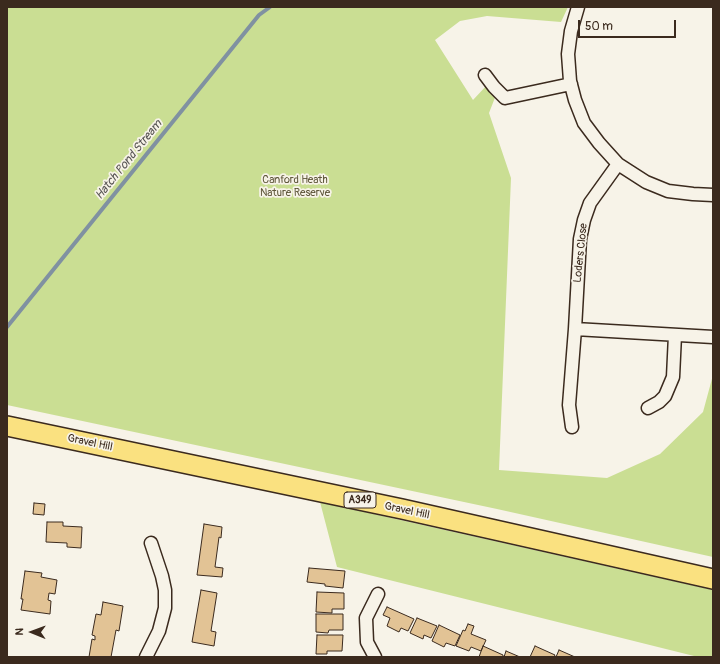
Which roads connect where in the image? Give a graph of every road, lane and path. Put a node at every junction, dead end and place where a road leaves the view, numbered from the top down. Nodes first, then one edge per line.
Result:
1 (578, 7) edge
2 (485, 75) dead end
3 (570, 84) junction
4 (618, 164) junction
5 (713, 195) edge
6 (575, 329) junction
7 (675, 335) junction
8 (713, 337) edge
9 (648, 408) dead end
10 (7, 426) edge
11 (572, 427) dead end
12 (151, 543) dead end
13 (713, 579) edge
14 (378, 594) dead end
15 (146, 657) edge
16 (375, 657) edge

1 - 3 street
2 - 3 street
3 - 4 street
4 - 5 street
4 - 6 street, Loders Close
6 - 7 street
6 - 11 street, Loders Close
7 - 8 street
7 - 9 street
10 - 13 main road, Gravel Hill / A349
12 - 15 street
14 - 16 street

